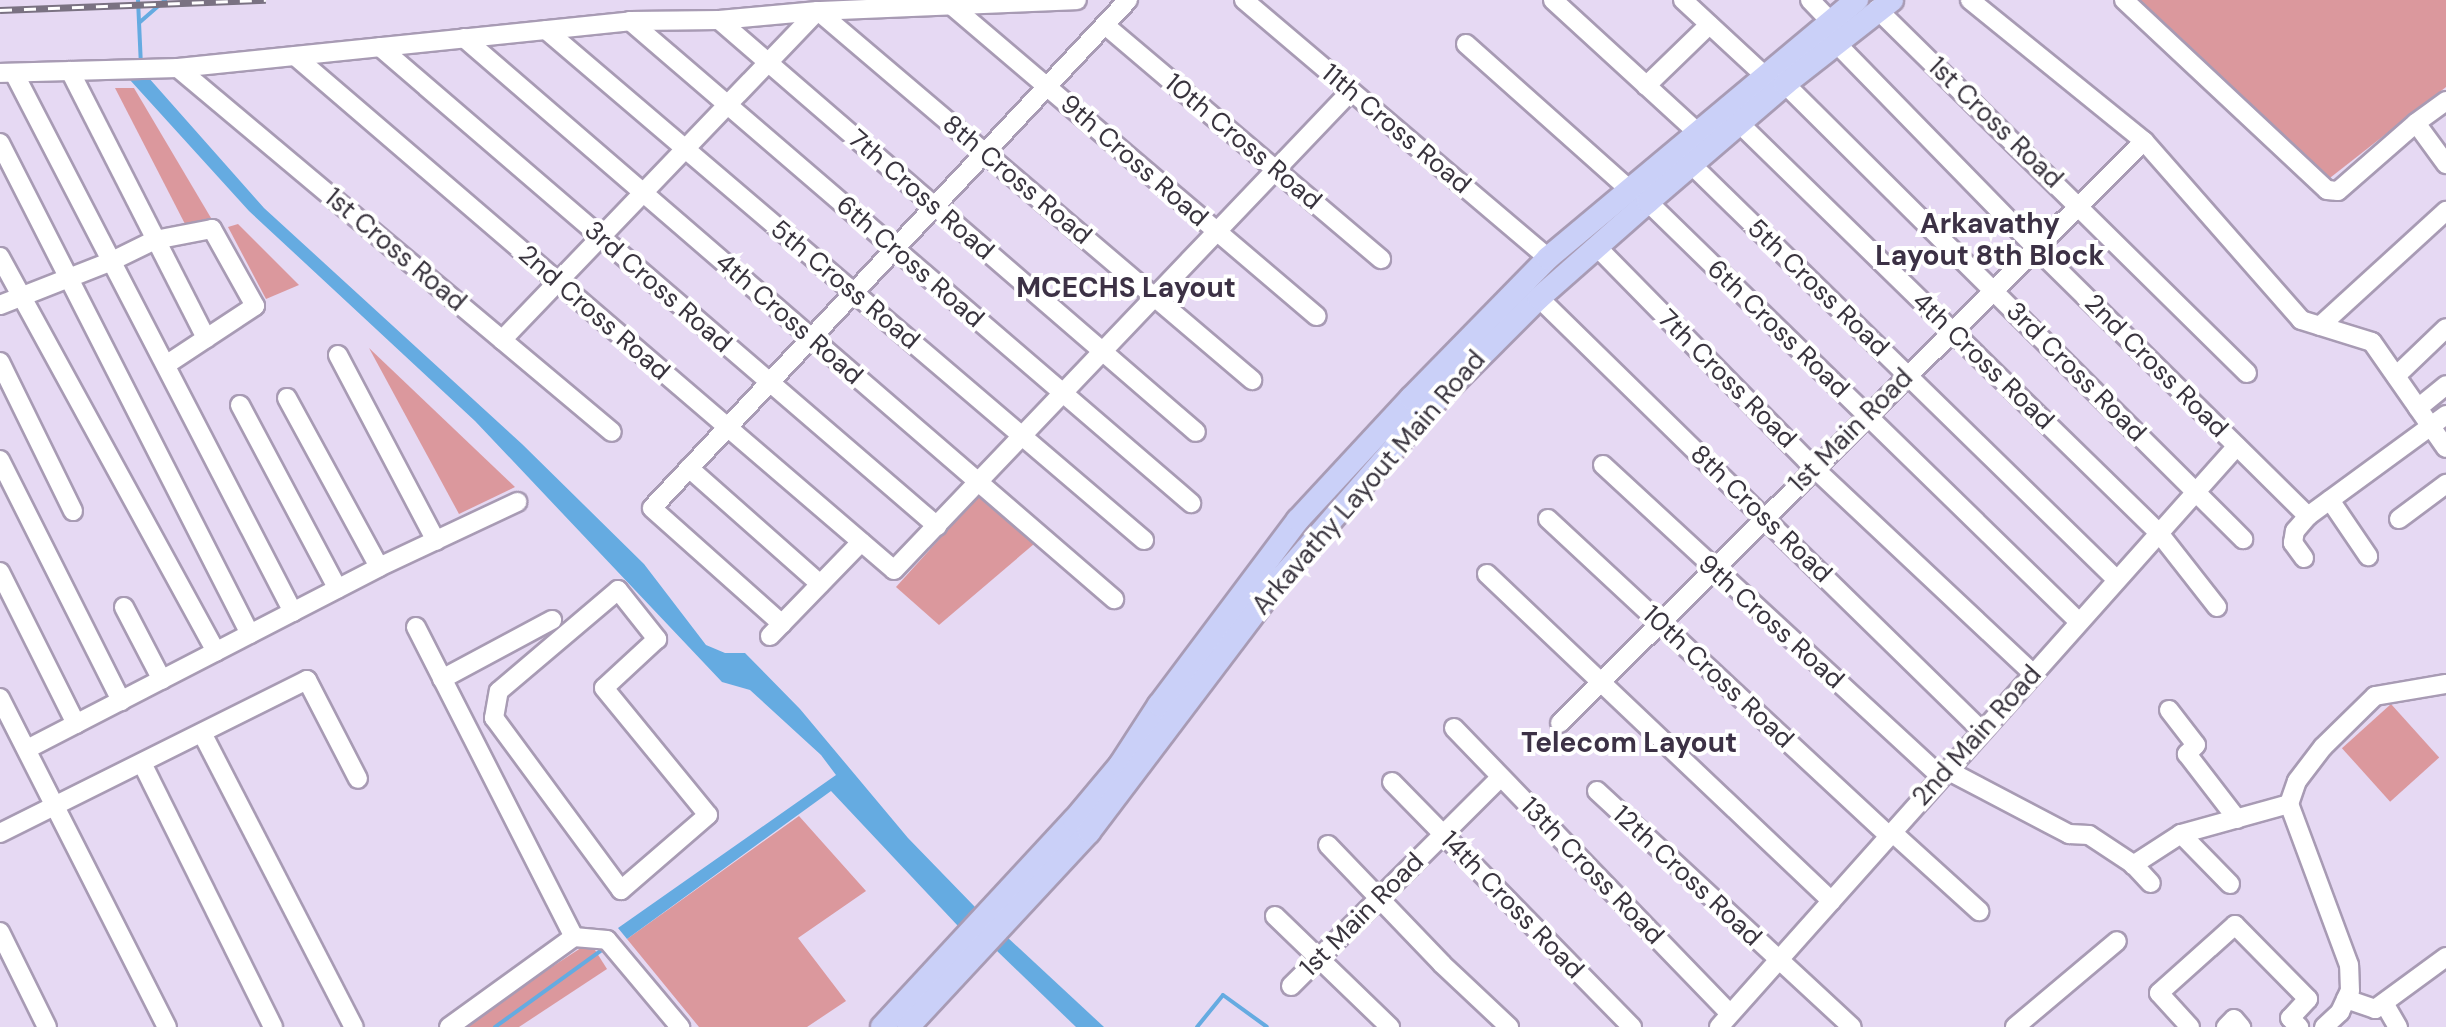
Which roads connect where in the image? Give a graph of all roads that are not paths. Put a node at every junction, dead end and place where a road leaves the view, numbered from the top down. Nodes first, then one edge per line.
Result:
1 (1077, 0) edge
2 (1128, 0) edge
3 (1244, 0) edge
4 (1553, 0) edge
5 (1683, 0) edge
6 (1810, 0) edge
7 (1970, 0) edge
8 (2124, 0) edge
9 (1875, 3) edge
10 (951, 5) junction
11 (818, 11) junction
12 (719, 20) junction
13 (1829, 20) junction
14 (630, 21) junction
15 (1105, 25) junction
16 (1709, 25) junction
17 (546, 30) junction
18 (464, 38) junction
19 (1466, 44) dead end
20 (1837, 44) junction
21 (380, 47) junction
22 (295, 56) junction
23 (768, 63) junction
24 (178, 68) junction
25 (70, 71) junction
26 (7, 73) edge
27 (1764, 75) junction
28 (1785, 84) junction
29 (1047, 86) junction
30 (1646, 86) junction
31 (1351, 91) junction
32 (2446, 101) edge
33 (728, 105) junction
34 (1739, 123) junction
35 (2416, 123) junction
36 (1697, 132) junction
37 (2144, 141) junction
38 (0, 143) edge
39 (686, 149) junction
40 (985, 153) junction
41 (1691, 164) junction
42 (2446, 164) edge
43 (1276, 170) junction
44 (1629, 189) junction
45 (643, 193) junction
46 (1648, 202) junction
47 (2079, 205) junction
48 (935, 206) junction
49 (2446, 211) edge
50 (1217, 232) junction
51 (600, 237) junction
52 (155, 240) junction
53 (1597, 247) junction
54 (2036, 248) junction
55 (895, 249) junction
56 (0, 257) edge
57 (1548, 258) junction
58 (1381, 259) dead end
59 (112, 261) junction
60 (69, 278) junction
61 (557, 282) junction
62 (1994, 291) junction
63 (854, 292) junction
64 (21, 297) junction
65 (1155, 298) junction
66 (1539, 298) junction
67 (0, 305) edge
68 (1316, 316) dead end
69 (2320, 326) junction
70 (2446, 328) edge
71 (1952, 330) junction
72 (206, 338) junction
73 (811, 338) junction
74 (502, 340) junction
75 (1103, 352) junction
76 (338, 355) dead end
77 (0, 362) edge
78 (166, 365) junction
79 (2247, 373) dead end
80 (1907, 375) junction
81 (2396, 376) junction
82 (1252, 380) dead end
83 (769, 382) junction
84 (2446, 385) edge
85 (1063, 393) junction
86 (287, 398) dead end
87 (240, 405) dead end
88 (2418, 408) junction
89 (1867, 415) junction
90 (2438, 420) edge
91 (727, 427) junction
92 (612, 432) dead end
93 (1196, 432) dead end
94 (1022, 436) junction
95 (2237, 446) junction
96 (2446, 448) edge
97 (0, 460) edge
98 (1603, 465) dead end
99 (689, 468) junction
100 (1814, 468) junction
101 (979, 482) junction
102 (2446, 484) edge
103 (2196, 492) junction
104 (2330, 500) junction
105 (517, 502) dead end
106 (1191, 503) dead end
107 (73, 511) dead end
108 (2308, 516) junction
109 (1764, 517) junction
110 (1548, 519) dead end
111 (2399, 519) dead end
112 (937, 526) junction
113 (2159, 533) junction
114 (2243, 539) dead end
115 (1144, 540) dead end
116 (436, 541) junction
117 (861, 542) junction
118 (2368, 556) dead end
119 (2304, 558) dead end
120 (379, 567) junction
121 (1712, 568) junction
122 (1272, 571) junction
123 (0, 572) edge
124 (1487, 574) dead end
125 (2117, 580) junction
126 (820, 584) junction
127 (338, 589) junction
128 (1114, 599) dead end
129 (124, 607) dead end
130 (2217, 607) dead end
131 (293, 612) junction
132 (552, 620) dead end
133 (1659, 622) junction
134 (2079, 622) junction
135 (416, 627) dead end
136 (250, 634) junction
137 (216, 652) junction
138 (2033, 674) junction
139 (442, 679) junction
140 (162, 680) junction
141 (1599, 681) junction
142 (2446, 684) edge
143 (0, 698) edge
144 (121, 701) junction
145 (2169, 710) dead end
146 (494, 718) junction
147 (1560, 723) dead end
148 (76, 724) junction
149 (1454, 728) dead end
150 (1982, 731) junction
151 (469, 732) junction
152 (202, 733) junction
153 (27, 749) junction
154 (142, 763) junction
155 (1944, 773) junction
156 (1501, 777) junction
157 (358, 779) dead end
158 (1392, 782) dead end
159 (1597, 791) dead end
160 (2289, 804) junction
161 (55, 806) junction
162 (2237, 819) junction
163 (0, 833) edge
164 (1890, 834) junction
165 (2181, 834) junction
166 (1444, 835) junction
167 (1328, 845) dead end
168 (2133, 865) junction
169 (2151, 883) dead end
170 (2230, 884) dead end
171 (1379, 899) junction
172 (1831, 901) junction
173 (1979, 911) dead end
174 (1275, 916) dead end
175 (0, 932) edge
176 (574, 937) junction
177 (2117, 941) dead end
178 (969, 947) junction
179 (2446, 957) edge
180 (1320, 958) junction
181 (1777, 960) junction
182 (1291, 986) dead end
183 (2384, 1003) junction
184 (2343, 1006) junction
185 (1724, 1021) edge
186 (2287, 1025) edge
187 (47, 1027) edge
188 (167, 1027) edge
189 (273, 1027) edge
190 (354, 1027) edge
191 (449, 1027) edge
192 (680, 1027) edge
193 (882, 1027) edge
194 (908, 1027) edge
195 (1390, 1027) edge
196 (1509, 1027) edge
197 (1632, 1027) edge
198 (1852, 1027) edge
199 (2015, 1027) edge
200 (2190, 1027) edge
201 (2226, 1027) edge
202 (2241, 1027) edge
203 (2324, 1027) edge
204 (2398, 1027) edge

1 - 10 street
2 - 15 street
3 - 31 street, 11th Cross Road
4 - 30 street
5 - 16 street
6 - 13 street
7 - 37 street
8 - 35 street
9 - 13 main road, Arkavathy Layout Main Road
9 - 20 main road, Arkavathy Layout Main Road
9 - 47 street, 1st Cross Road
10 - 11 street
10 - 29 street, 9th Cross Road
11 - 12 street
11 - 23 street
11 - 40 street, 8th Cross Road
12 - 14 street
12 - 23 street, 7th Cross Road
13 - 20 main road
13 - 27 main road, Arkavathy Layout Main Road
14 - 17 street
14 - 33 street, 6th Cross Road
15 - 29 street
15 - 43 street, 10th Cross Road
16 - 27 street
16 - 30 street
17 - 18 street
17 - 39 street, 5th Cross Road
18 - 21 street
18 - 45 street, 4th Cross Road
19 - 44 street
20 - 28 main road, Arkavathy Layout Main Road
20 - 54 street, 2nd Cross Road
21 - 22 street
21 - 51 street, 3rd Cross Road
22 - 24 street
22 - 61 street, 2nd Cross Road
23 - 33 street
23 - 48 street, 7th Cross Road
24 - 25 street
24 - 74 street, 1st Cross Road
25 - 26 street
25 - 52 street
26 - 59 street
27 - 36 main road, Arkavathy Layout Main Road
28 - 34 main road, Arkavathy Layout Main Road
28 - 62 street, 3rd Cross Road
29 - 40 street
29 - 50 street, 9th Cross Road
30 - 36 street
31 - 43 street
31 - 57 street, 11th Cross Road
32 - 35 street
33 - 39 street
33 - 55 street, 6th Cross Road
34 - 41 main road, Arkavathy Layout Main Road
34 - 71 street, 4th Cross Road
35 - 42 street
36 - 44 main road, Arkavathy Layout Main Road
37 - 47 street, 1st Main Road
37 - 69 street
38 - 60 street
39 - 45 street
39 - 63 street, 5th Cross Road
40 - 48 street
40 - 65 street, 8th Cross Road
41 - 46 main road, Arkavathy Layout Main Road
41 - 80 street, 5th Cross Road
43 - 50 street
43 - 58 street, 10th Cross Road
44 - 57 main road, Arkavathy Layout Main Road
45 - 51 street
45 - 73 street, 4th Cross Road
46 - 53 main road, Arkavathy Layout Main Road
46 - 89 street, 6th Cross Road
47 - 54 street, 1st Main Road
47 - 79 street, 1st Cross Road
48 - 55 street
48 - 75 street, 7th Cross Road
49 - 69 street
50 - 65 street
50 - 68 street, 9th Cross Road
51 - 61 street
51 - 83 street, 3rd Cross Road
52 - 59 street
52 - 72 street
52 - 72 street
53 - 66 main road, Arkavathy Layout Main Road
53 - 100 street, 7th Cross Road
54 - 62 street, 1st Main Road
54 - 95 street, 2nd Cross Road
55 - 63 street
55 - 85 street, 6th Cross Road
56 - 64 street
57 - 122 main road, Arkavathy Layout Main Road
59 - 60 street
59 - 78 street
60 - 64 street
60 - 136 street
61 - 74 street
61 - 91 street, 2nd Cross Road
62 - 71 street, 1st Main Road
62 - 103 street, 3rd Cross Road
63 - 73 street
63 - 94 street, 5th Cross Road
64 - 67 street
64 - 137 street
65 - 75 street
65 - 82 street, 8th Cross Road
66 - 109 street, 8th Cross Road
66 - 122 main road, Arkavathy Layout Main Road
69 - 81 street
70 - 81 street
71 - 80 street, 1st Main Road
71 - 113 street, 4th Cross Road
72 - 78 street
73 - 83 street
73 - 101 street, 4th Cross Road
74 - 92 street, 1st Cross Road
75 - 85 street
75 - 93 street, 7th Cross Road
76 - 116 street
77 - 107 street
78 - 131 street
80 - 89 street, 1st Main Road
80 - 125 street, 5th Cross Road
81 - 88 street
83 - 91 street
83 - 112 street, 3rd Cross Road
84 - 88 street
85 - 94 street
85 - 106 street, 6th Cross Road
86 - 120 street
87 - 127 street
88 - 90 street
89 - 100 street, 1st Main Road
89 - 134 street, 6th Cross Road
90 - 96 street
90 - 104 street
91 - 99 street
91 - 117 street, 2nd Cross Road
94 - 101 street
94 - 115 street, 5th Cross Road
95 - 103 street, 2nd Main Road
95 - 108 street, 2nd Cross Road
97 - 144 street
98 - 121 street, 9th Cross Road
99 - 126 street
99 - 126 street
100 - 109 street, 1st Main Road
100 - 138 street, 7th Cross Road
101 - 112 street
101 - 128 street, 4th Cross Road
102 - 111 street
103 - 113 street, 2nd Main Road
103 - 114 street, 3rd Cross Road
104 - 108 street
104 - 118 street
105 - 116 street
108 - 119 street
109 - 121 street, 1st Main Road
109 - 150 street, 8th Cross Road
110 - 133 street, 10th Cross Road
112 - 117 street, 2nd Cross Road
113 - 125 street, 2nd Main Road
113 - 130 street, 4th Cross Road
116 - 120 street
117 - 126 street
120 - 127 street
121 - 133 street, 1st Main Road
121 - 155 street, 9th Cross Road
122 - 178 main road, Arkavathy Layout Main Road
123 - 148 street
124 - 141 street
125 - 134 street, 2nd Main Road
127 - 131 street
129 - 140 street
131 - 136 street
132 - 139 street
133 - 141 street, 1st Main Road
133 - 164 street, 10th Cross Road
134 - 138 street, 2nd Main Road
135 - 139 street
136 - 137 street
137 - 140 street
138 - 150 street, 2nd Main Road
139 - 151 street
140 - 144 street
141 - 147 street, 1st Main Road
141 - 172 street
142 - 160 street
143 - 153 street
144 - 148 street
145 - 162 street
146 - 146 street
146 - 151 street
148 - 153 street
149 - 156 street, 13th Cross Road
150 - 155 street, 2nd Main Road
151 - 176 street
152 - 154 street
152 - 157 street
152 - 190 street
153 - 161 street
154 - 161 street
154 - 189 street
155 - 164 street, 2nd Main Road
155 - 168 street, 9th Cross Road
156 - 166 street, 1st Main Road
156 - 185 street, 13th Cross Road
158 - 166 street, 14th Cross Road
159 - 181 street, 12th Cross Road
160 - 162 street
160 - 184 street
161 - 163 street
161 - 188 street
162 - 165 street
164 - 172 street, 2nd Main Road
164 - 173 street, 10th Cross Road
165 - 168 street
165 - 170 street
166 - 171 street, 1st Main Road
166 - 197 street, 14th Cross Road
167 - 171 street
168 - 169 street, 9th Cross Road
171 - 180 street, 1st Main Road
171 - 196 street
172 - 181 street, 2nd Main Road
174 - 180 street
175 - 187 street
176 - 191 street
176 - 192 street
177 - 199 street
178 - 193 main road, Arkavathy Layout Main Road
178 - 194 main road, Arkavathy Layout Main Road
179 - 183 street
180 - 182 street, 1st Main Road
180 - 195 street
181 - 185 street, 2nd Main Road
181 - 198 street, 12th Cross Road
183 - 184 street
183 - 204 street
184 - 203 street
186 - 200 street
201 - 202 street

